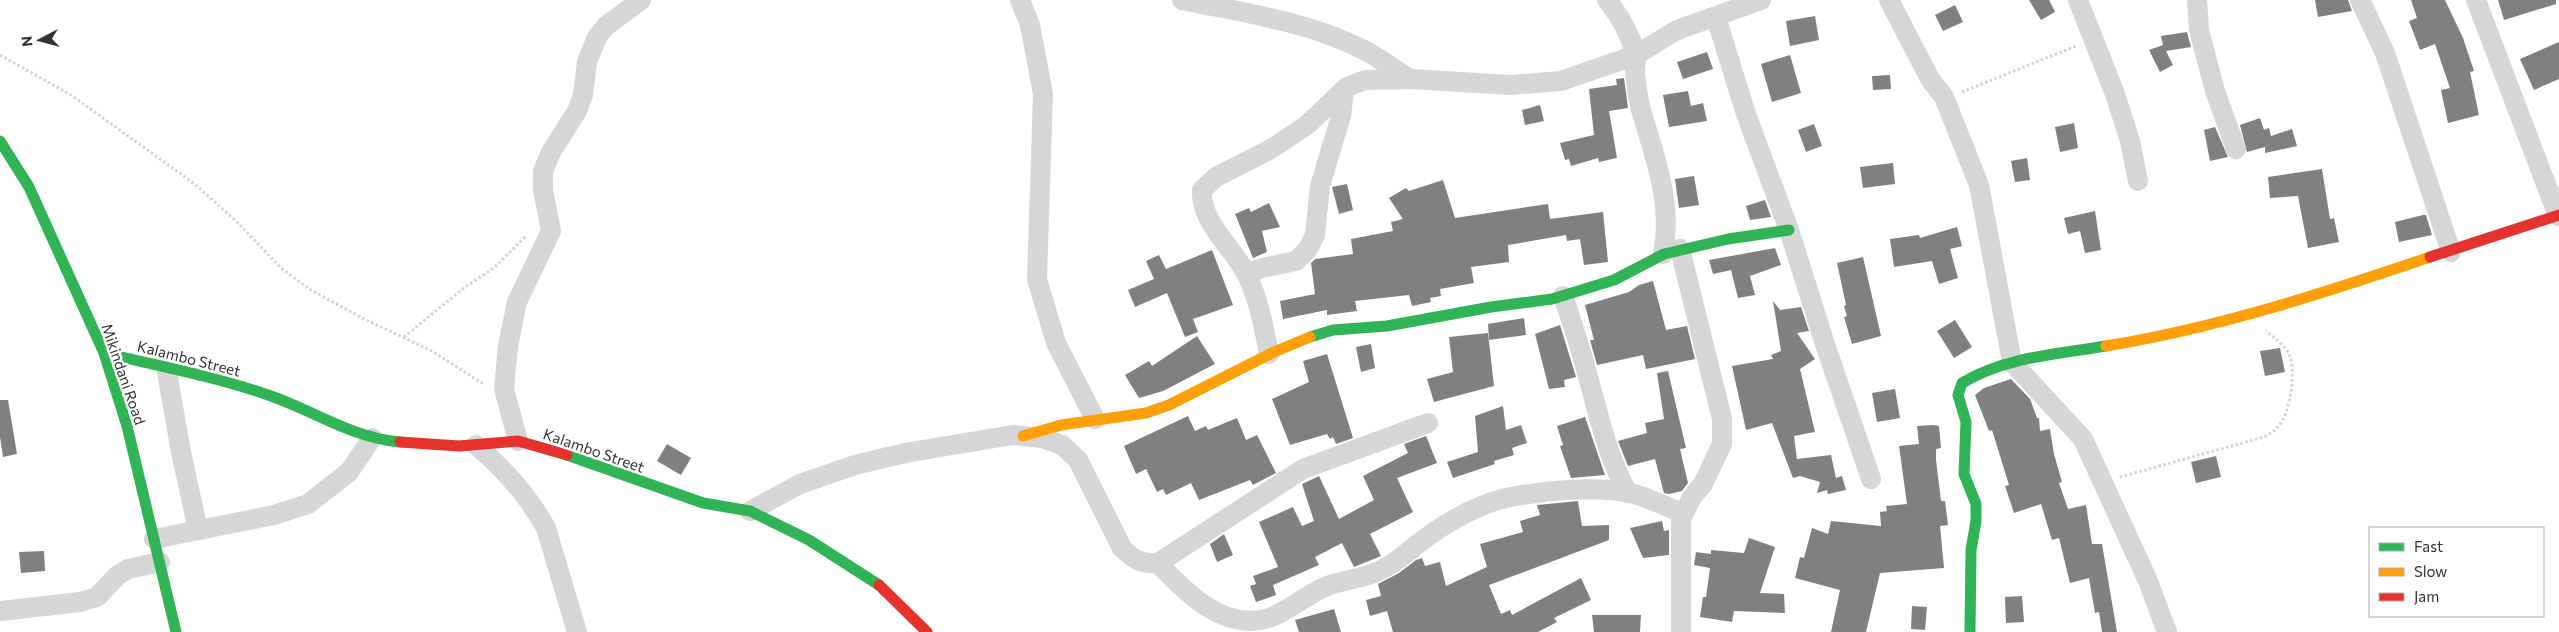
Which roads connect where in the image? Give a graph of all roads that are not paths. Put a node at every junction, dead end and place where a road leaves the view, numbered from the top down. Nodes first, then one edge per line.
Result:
1 (641, 0) edge
2 (1020, 0) edge
3 (1182, 0) edge
4 (1606, 0) edge
5 (1761, 0) edge
6 (1890, 0) edge
7 (2078, 0) edge
8 (2197, 0) edge
9 (2360, 0) edge
10 (2476, 0) edge
11 (1716, 17) junction
12 (1636, 55) junction
13 (1410, 79) junction
14 (1344, 90) junction
15 (0, 141) edge
16 (2236, 149) dead end
17 (2138, 181) dead end
18 (2558, 215) edge
19 (1790, 230) junction
20 (1672, 252) junction
21 (2451, 252) junction
22 (1246, 274) junction
23 (1563, 296) junction
24 (104, 353) junction
25 (1269, 354) junction
26 (2012, 362) junction
27 (166, 367) junction
28 (1095, 419) junction
29 (1428, 423) dead end
30 (1024, 436) junction
31 (372, 438) junction
32 (518, 441) junction
33 (476, 445) junction
34 (1871, 479) dead end
35 (1628, 493) junction
36 (750, 511) junction
37 (1683, 513) junction
38 (198, 530) junction
39 (154, 539) junction
40 (160, 562) junction
41 (1158, 563) junction
42 (0, 611) edge
43 (176, 632) edge
44 (577, 632) edge
45 (927, 632) edge
46 (1682, 632) edge
47 (1970, 632) edge
48 (2167, 632) edge

1 - 32 street
2 - 28 street
3 - 13 street
4 - 12 street
5 - 11 street
6 - 26 street
7 - 17 street
8 - 16 street
9 - 21 street
10 - 18 street
11 - 12 street
11 - 19 street
12 - 13 street
12 - 20 street
13 - 14 street
14 - 22 street
14 - 22 street
15 - 24 main road, Mikindani Road
18 - 21 main road
19 - 20 main road
19 - 34 street
20 - 23 main road
20 - 37 street
21 - 26 main road
22 - 25 street
23 - 25 main road
23 - 35 street
24 - 27 main road, Kalambo Street
24 - 39 main road, Mikindani Road
25 - 28 main road
26 - 47 main road
26 - 48 street
27 - 31 main road, Kalambo Street
27 - 38 street
28 - 30 main road
29 - 41 street
30 - 36 street
30 - 41 street
31 - 33 main road, Kalambo Street
31 - 38 street
32 - 33 main road, Kalambo Street
32 - 36 main road, Kalambo Street
33 - 44 street
35 - 37 street
35 - 41 street
36 - 45 main road, Kalambo Street
37 - 46 street
38 - 39 street
39 - 40 main road, Mikindani Road
40 - 42 street
40 - 43 main road, Mikindani Road

